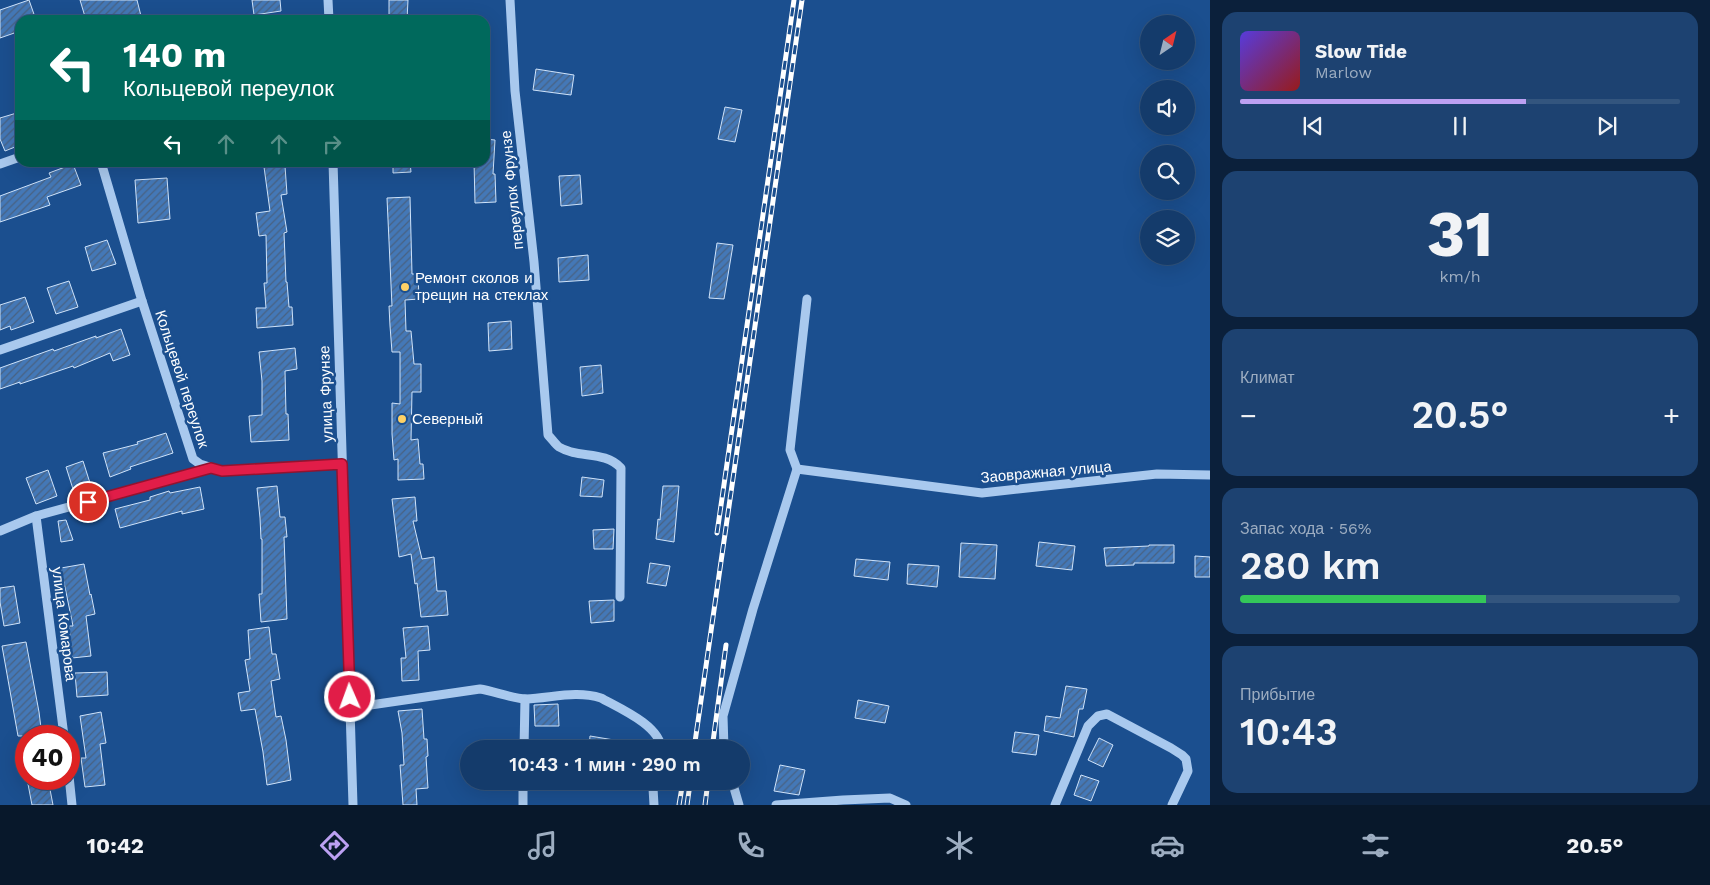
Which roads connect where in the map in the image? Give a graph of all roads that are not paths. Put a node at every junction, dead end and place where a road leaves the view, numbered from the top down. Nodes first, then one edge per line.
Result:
1 (328, 0) edge
2 (510, 0) edge
3 (328, 15) edge
4 (15, 159) edge
5 (0, 164) edge
6 (102, 167) edge
7 (333, 167) edge
8 (807, 298) dead end
9 (142, 301) junction
10 (0, 350) edge
11 (342, 464) junction
12 (211, 468) junction
13 (797, 469) junction
14 (1210, 475) edge
15 (36, 516) junction
16 (0, 531) edge
17 (620, 597) dead end
18 (525, 699) junction
19 (350, 708) junction
20 (63, 725) edge
21 (524, 740) edge
22 (660, 740) edge
23 (724, 740) edge
24 (70, 790) edge
25 (524, 790) edge
26 (653, 790) edge
27 (735, 790) edge
28 (72, 805) edge
29 (353, 805) edge
30 (523, 805) edge
31 (654, 805) edge
32 (740, 805) edge
33 (776, 805) edge
34 (906, 805) edge
35 (1056, 805) edge
36 (1172, 805) edge

1 - 3 street
2 - 17 street, переулок Фрунзе
4 - 5 street
6 - 9 street, Кольцевой переулок
7 - 11 street, улица Фрунзе
8 - 13 street
9 - 10 street
9 - 12 street, Кольцевой переулок
11 - 12 street, Кольцевой переулок
11 - 19 street, улица Фрунзе
12 - 15 street
13 - 14 street, Заовражная улица
13 - 23 street
15 - 16 street
15 - 20 street, улица Комарова
18 - 19 street
18 - 21 street
18 - 22 street
19 - 29 street, улица Фрунзе
24 - 28 street
25 - 30 street
26 - 31 street
27 - 32 street
33 - 34 street
35 - 36 street

